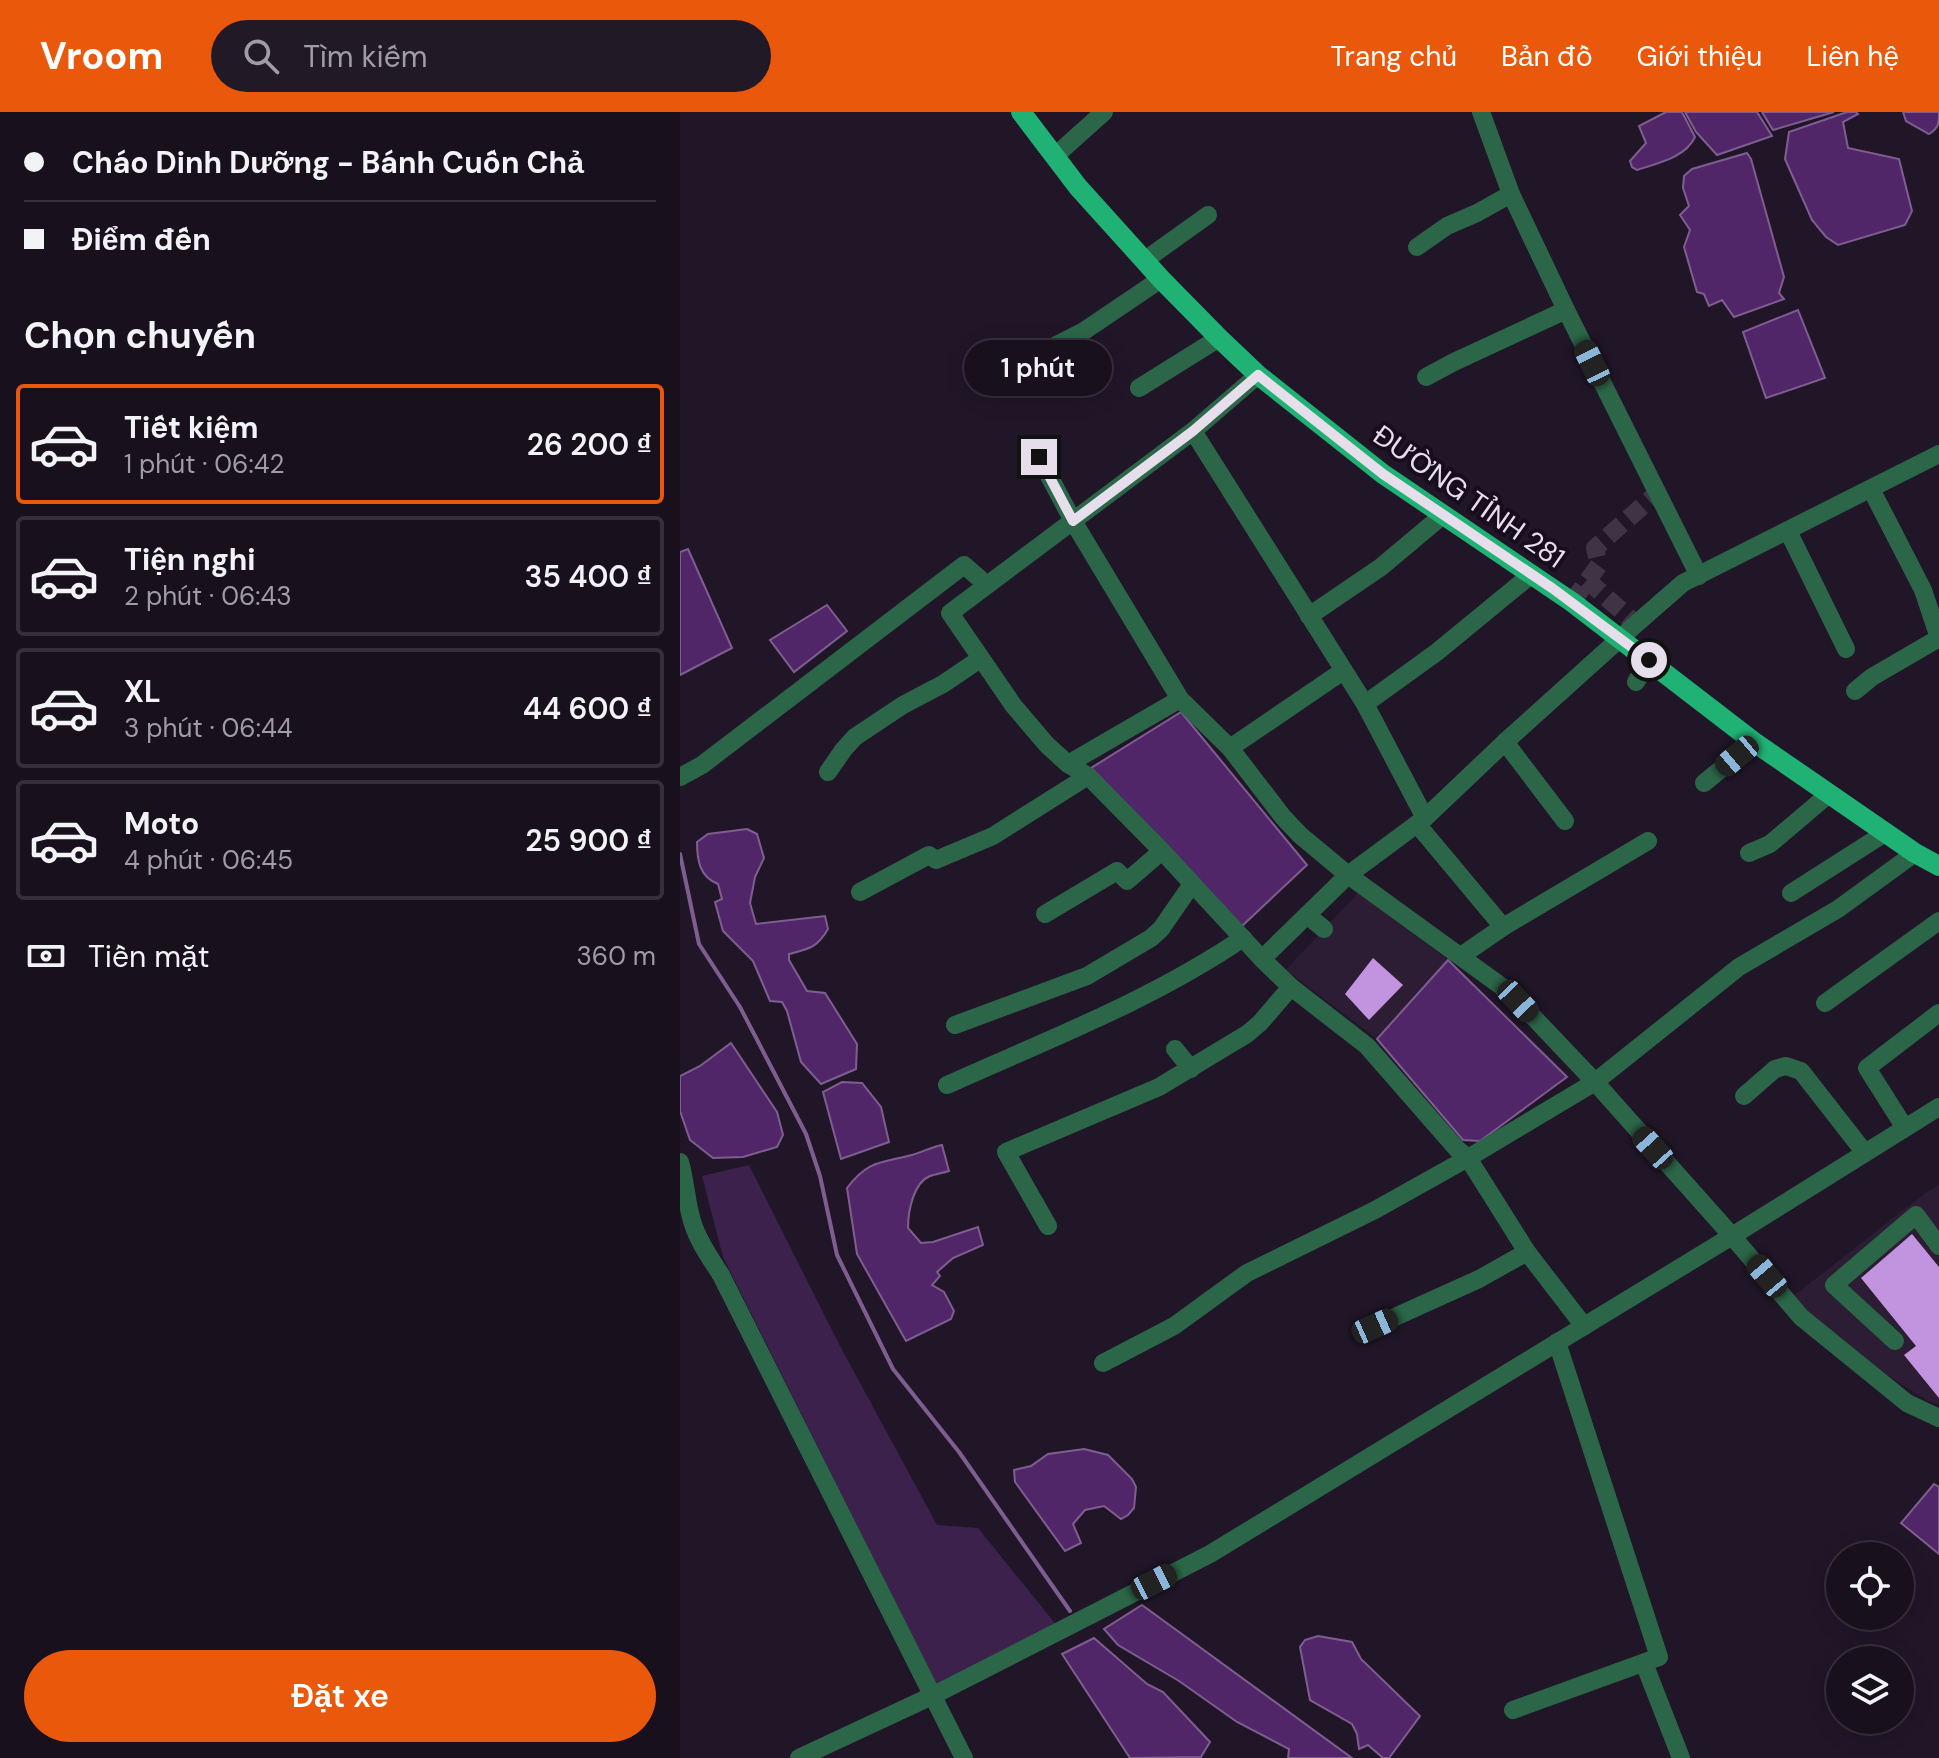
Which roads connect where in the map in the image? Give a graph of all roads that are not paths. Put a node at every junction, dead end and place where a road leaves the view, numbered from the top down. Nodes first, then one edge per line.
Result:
1 (1021, 112) edge
2 (1104, 112) edge
3 (1481, 112) edge
4 (1055, 156) junction
5 (1511, 194) junction
6 (1208, 215) dead end
7 (1417, 247) dead end
8 (1145, 260) junction
9 (1161, 279) junction
10 (1566, 310) junction
11 (1219, 338) junction
12 (1037, 355) dead end
13 (1258, 375) junction
14 (1426, 377) dead end
15 (1139, 388) dead end
16 (1193, 431) junction
17 (1939, 454) edge
18 (1039, 457) dead end
19 (1871, 489) junction
20 (1443, 515) junction
21 (1073, 521) junction
22 (1788, 531) junction
23 (1532, 574) junction
24 (1699, 576) junction
25 (987, 585) junction
26 (1309, 616) junction
27 (1620, 638) junction
28 (1939, 638) edge
29 (1846, 649) dead end
30 (980, 659) junction
31 (1649, 660) junction
32 (1343, 671) junction
33 (1636, 682) dead end
34 (1855, 691) dead end
35 (1180, 699) junction
36 (1365, 704) junction
37 (1505, 742) junction
38 (1754, 742) junction
39 (1230, 748) junction
40 (1068, 764) junction
41 (828, 772) dead end
42 (1088, 776) junction
43 (680, 777) edge
44 (1704, 783) dead end
45 (1829, 794) junction
46 (1421, 821) junction
47 (1565, 821) dead end
48 (1885, 833) junction
49 (1648, 841) dead end
50 (1162, 851) junction
51 (1749, 853) dead end
52 (1931, 860) edge
53 (1348, 875) junction
54 (1192, 884) junction
55 (860, 892) dead end
56 (1791, 893) dead end
57 (1045, 914) dead end
58 (1307, 915) junction
59 (1939, 921) edge
60 (1503, 927) junction
61 (1324, 929) dead end
62 (1243, 938) junction
63 (1461, 956) junction
64 (1262, 959) junction
65 (1291, 987) junction
66 (1825, 1003) dead end
67 (1939, 1013) edge
68 (955, 1025) dead end
69 (1175, 1049) dead end
70 (1191, 1069) junction
71 (1595, 1082) junction
72 (947, 1085) dead end
73 (1744, 1096) dead end
74 (1939, 1107) edge
75 (1905, 1128) junction
76 (1865, 1153) junction
77 (1468, 1158) junction
78 (680, 1162) edge
79 (1048, 1226) dead end
80 (1732, 1236) junction
81 (1939, 1246) edge
82 (1527, 1252) junction
83 (1375, 1326) dead end
84 (1584, 1326) junction
85 (1895, 1341) dead end
86 (1557, 1342) junction
87 (1103, 1363) dead end
88 (1939, 1418) edge
89 (1644, 1663) junction
90 (934, 1695) junction
91 (1513, 1710) dead end
92 (799, 1758) edge
93 (964, 1758) edge
94 (1681, 1758) edge

1 - 4 main road, ĐƯỜNG TỈNH 281
2 - 4 street
3 - 5 street
4 - 8 main road, ĐƯỜNG TỈNH 281
5 - 7 street
5 - 10 street
6 - 8 street
8 - 9 main road, ĐƯỜNG TỈNH 281
9 - 11 main road, ĐƯỜNG TỈNH 281
9 - 12 street
10 - 14 street
10 - 24 street
11 - 13 main road, ĐƯỜNG TỈNH 281
11 - 15 street
13 - 16 street
13 - 20 main road, ĐƯỜNG TỈNH 281
16 - 21 street
16 - 26 street
17 - 19 street
18 - 21 street
19 - 22 street
19 - 28 street
20 - 23 main road, ĐƯỜNG TỈNH 281
20 - 26 street
21 - 25 street
21 - 35 street
22 - 24 street
22 - 29 street
23 - 27 main road, ĐƯỜNG TỈNH 281
23 - 36 street
24 - 27 street
25 - 30 street
25 - 43 street
26 - 32 street
27 - 31 main road, ĐƯỜNG TỈNH 281
27 - 37 street
28 - 34 street
30 - 40 street
30 - 41 street
31 - 33 street
31 - 38 main road, ĐƯỜNG TỈNH 281
32 - 36 street
32 - 39 street
35 - 39 street
35 - 40 street
36 - 46 street
37 - 46 street
37 - 47 street
38 - 44 street
38 - 45 main road, ĐƯỜNG TỈNH 281
39 - 53 street
40 - 42 street
42 - 50 street
42 - 55 street
45 - 48 main road, ĐƯỜNG TỈNH 281
45 - 51 street
46 - 53 street
46 - 60 street
48 - 52 main road, ĐƯỜNG TỈNH 281
48 - 56 street
49 - 60 street
50 - 54 street
50 - 57 street
52 - 71 street
53 - 58 street
53 - 63 street
54 - 62 street
54 - 68 street
58 - 61 street
58 - 64 street
59 - 66 street
60 - 63 street
62 - 64 street
62 - 72 street
63 - 71 street
64 - 65 street
65 - 70 street
65 - 77 street
67 - 75 street
69 - 70 street
70 - 79 street
71 - 77 street
71 - 80 street
73 - 76 street
74 - 75 street
75 - 76 street
76 - 80 street
77 - 82 street
77 - 87 street
78 - 90 street
80 - 84 street
80 - 88 street
81 - 85 street
82 - 83 street
82 - 84 street
84 - 86 street
86 - 89 street
86 - 90 street
89 - 91 street
89 - 94 street
90 - 92 street
90 - 93 street

